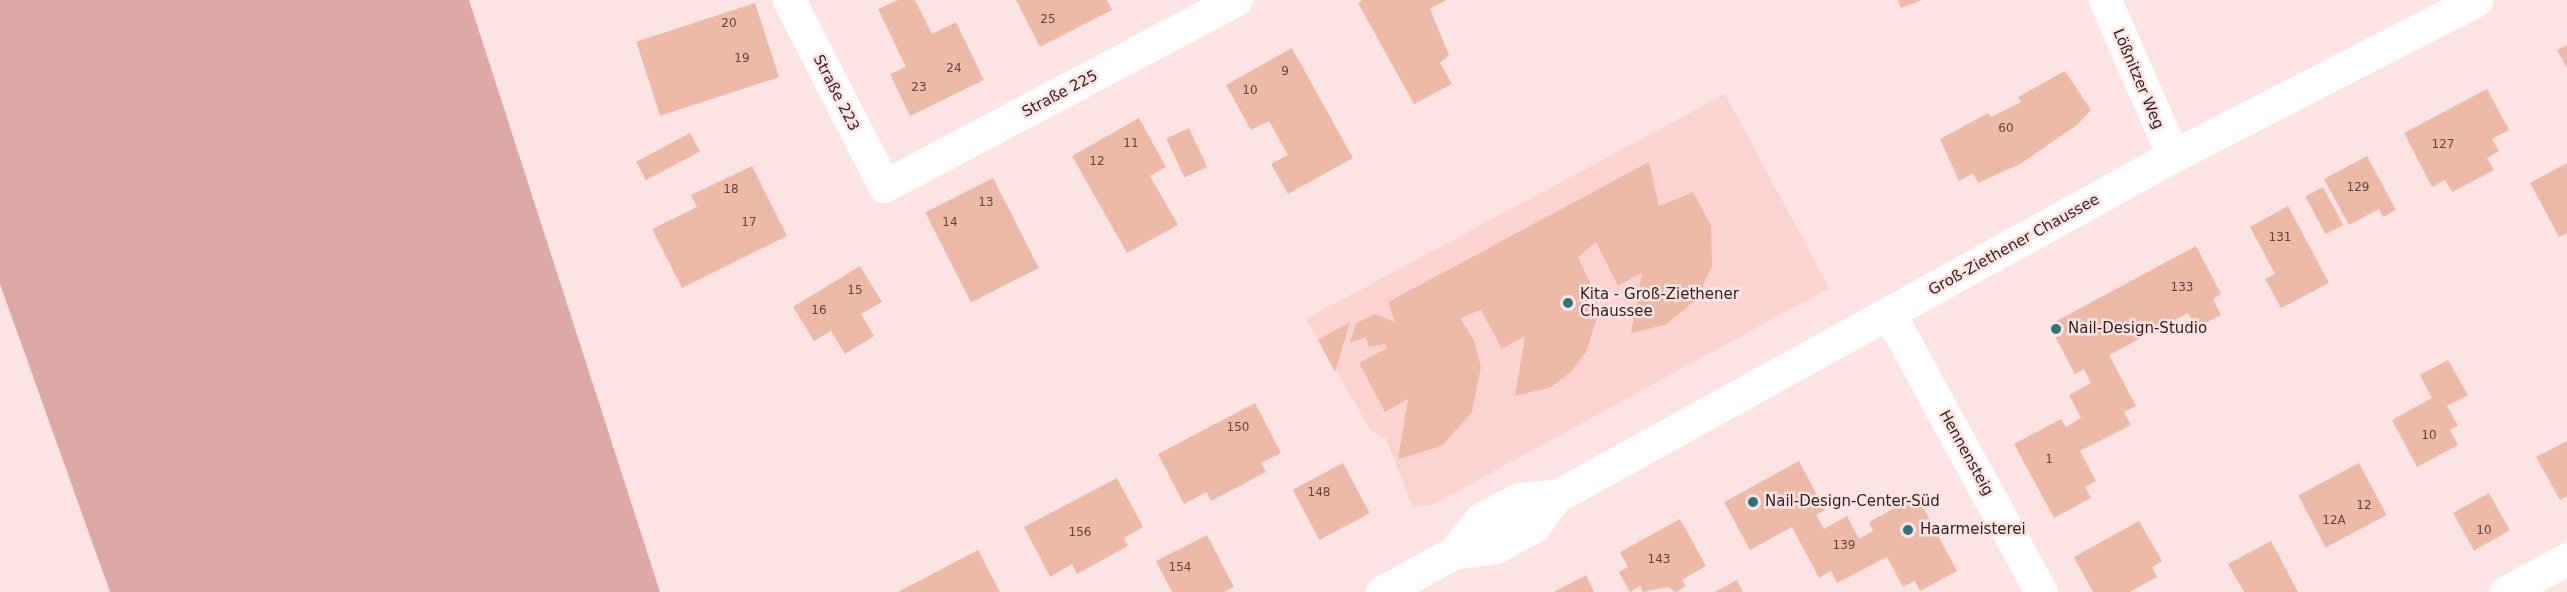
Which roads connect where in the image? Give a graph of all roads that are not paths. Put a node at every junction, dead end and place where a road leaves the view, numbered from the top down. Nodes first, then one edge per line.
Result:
1 (789, 0) edge
2 (1236, 0) edge
3 (2105, 0) edge
4 (2475, 0) edge
5 (2173, 156) junction
6 (884, 186) joint
7 (1890, 315) junction
8 (2565, 565) edge
9 (1382, 592) edge
10 (2041, 592) edge
11 (2506, 592) edge

1 - 6 street, Straße 223
2 - 6 street, Straße 225
3 - 5 street, Lößnitzer Weg
4 - 5 street, Groß-Ziethener Chaussee
5 - 7 street, Groß-Ziethener Chaussee
7 - 9 street, Groß-Ziethener Chaussee
7 - 10 street, Hennensteig
8 - 11 street

